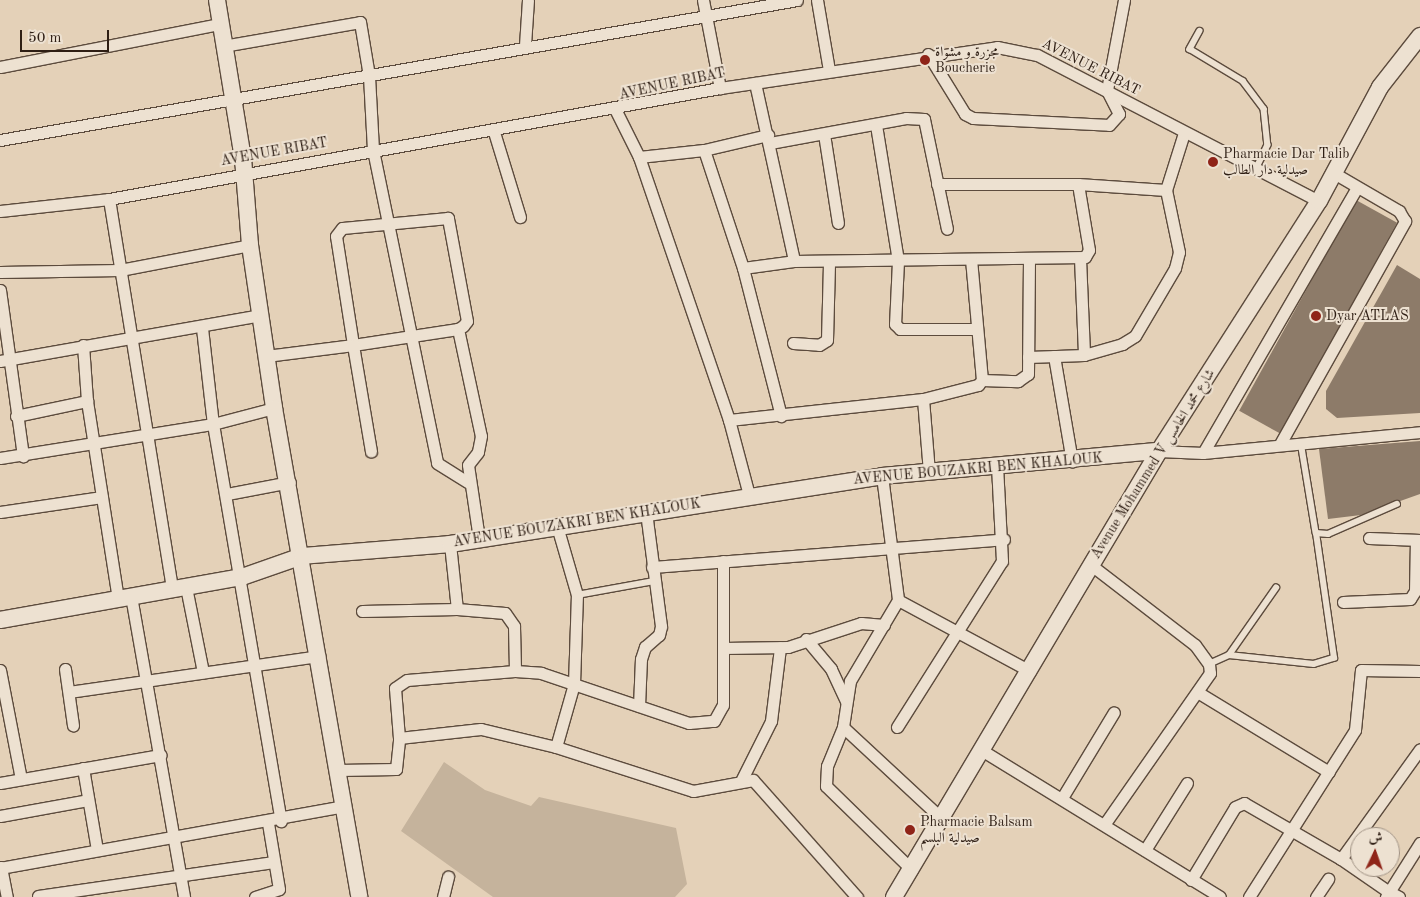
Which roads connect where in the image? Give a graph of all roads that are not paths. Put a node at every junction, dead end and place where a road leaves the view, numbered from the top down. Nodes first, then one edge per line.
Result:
1 (217, 0) edge
2 (528, 0) edge
3 (703, 0) edge
4 (798, 0) edge
5 (817, 0) edge
6 (1124, 0) edge
7 (706, 16) junction
8 (220, 24) junction
9 (1200, 31) dead end
10 (1420, 36) edge
11 (525, 45) junction
12 (223, 46) junction
13 (928, 54) junction
14 (0, 67) edge
15 (829, 70) junction
16 (369, 76) junction
17 (755, 82) junction
18 (720, 88) junction
19 (1107, 90) junction
20 (234, 98) junction
21 (616, 111) junction
22 (876, 125) junction
23 (494, 132) junction
24 (1184, 133) junction
25 (824, 134) junction
26 (769, 139) junction
27 (0, 140) edge
28 (373, 150) junction
29 (704, 150) junction
30 (639, 157) junction
31 (1256, 170) junction
32 (244, 172) junction
33 (1334, 173) junction
34 (938, 184) junction
35 (1078, 184) junction
36 (1357, 188) junction
37 (1166, 190) junction
38 (109, 199) junction
39 (1319, 201) junction
40 (0, 211) edge
41 (520, 217) dead end
42 (387, 222) junction
43 (838, 223) dead end
44 (947, 229) dead end
45 (250, 245) junction
46 (1080, 258) junction
47 (1029, 259) junction
48 (971, 260) junction
49 (794, 261) junction
50 (829, 261) junction
51 (898, 261) junction
52 (743, 268) junction
53 (120, 270) junction
54 (0, 272) edge
55 (0, 290) edge
56 (261, 315) junction
57 (202, 328) junction
58 (458, 329) junction
59 (977, 329) junction
60 (408, 336) junction
61 (130, 340) junction
62 (793, 343) dead end
63 (83, 345) junction
64 (353, 345) junction
65 (1084, 355) junction
66 (266, 356) junction
67 (1054, 356) junction
68 (1028, 357) junction
69 (6, 360) edge
70 (982, 380) junction
71 (923, 399) junction
72 (87, 401) junction
73 (274, 408) junction
74 (16, 416) junction
75 (781, 416) junction
76 (729, 420) junction
77 (213, 424) junction
78 (1420, 432) edge
79 (144, 437) junction
80 (1301, 442) junction
81 (95, 444) junction
82 (1280, 444) junction
83 (371, 451) dead end
84 (1159, 451) junction
85 (1203, 452) junction
86 (23, 456) junction
87 (0, 458) edge
88 (1072, 461) junction
89 (997, 465) junction
90 (928, 472) junction
91 (882, 476) junction
92 (290, 482) junction
93 (468, 482) junction
94 (227, 494) junction
95 (749, 495) junction
96 (102, 497) junction
97 (1397, 504) dead end
98 (0, 512) edge
99 (646, 512) junction
100 (557, 526) junction
101 (1316, 533) junction
102 (479, 538) junction
103 (1369, 538) dead end
104 (1004, 539) junction
105 (1418, 540) edge
106 (450, 544) junction
107 (890, 548) junction
108 (302, 556) junction
109 (723, 561) junction
110 (1091, 565) junction
111 (652, 567) junction
112 (242, 577) junction
113 (654, 580) junction
114 (1276, 588) dead end
115 (179, 589) junction
116 (577, 595) junction
117 (124, 597) junction
118 (898, 600) junction
119 (1343, 602) dead end
120 (457, 608) junction
121 (362, 611) dead end
122 (0, 620) edge
123 (884, 625) junction
124 (960, 633) junction
125 (806, 640) junction
126 (723, 648) junction
127 (780, 648) junction
128 (1229, 655) junction
129 (319, 656) junction
130 (254, 664) junction
131 (1209, 664) junction
132 (66, 669) dead end
133 (0, 670) edge
134 (515, 671) junction
135 (1030, 671) junction
136 (1420, 671) edge
137 (202, 672) junction
138 (148, 680) junction
139 (574, 684) junction
140 (69, 692) junction
141 (1200, 693) junction
142 (846, 701) junction
143 (640, 706) junction
144 (1114, 712) dead end
145 (73, 725) dead end
146 (843, 727) junction
147 (897, 727) dead end
148 (399, 738) junction
149 (556, 747) junction
150 (1420, 749) edge
151 (983, 751) junction
152 (161, 755) junction
153 (83, 768) junction
154 (338, 770) junction
155 (1329, 772) junction
156 (22, 779) junction
157 (742, 779) junction
158 (0, 783) edge
159 (1187, 783) dead end
160 (1062, 798) junction
161 (88, 800) junction
162 (344, 806) junction
163 (0, 816) edge
164 (942, 819) junction
165 (280, 821) junction
166 (268, 823) junction
167 (1104, 824) junction
168 (1292, 829) junction
169 (174, 835) junction
170 (1420, 844) edge
171 (97, 850) junction
172 (1145, 850) junction
173 (1341, 859) junction
174 (274, 862) junction
175 (1, 868) edge
176 (912, 870) junction
177 (180, 874) junction
178 (448, 877) dead end
179 (1328, 879) dead end
180 (1191, 880) junction
181 (1392, 895) edge
182 (38, 896) edge
183 (7, 897) edge
184 (184, 897) edge
185 (255, 897) edge
186 (359, 897) edge
187 (443, 897) edge
188 (857, 897) edge
189 (894, 897) edge
190 (1220, 897) edge
191 (1249, 897) edge
192 (1316, 897) edge

1 - 8 street
2 - 11 street
3 - 7 street
4 - 7 street
5 - 15 street
6 - 19 street
7 - 11 street
7 - 18 street
8 - 12 street
8 - 14 street
9 - 31 lane
10 - 33 street, Avenue Mohammed V شارع محمد الخامس
11 - 16 street
12 - 16 street
12 - 20 street
13 - 15 street, AVENUE RIBAT
13 - 19 street, AVENUE RIBAT
13 - 19 street
15 - 17 street, AVENUE RIBAT
16 - 20 street
16 - 28 street
17 - 18 street, AVENUE RIBAT
17 - 26 street
18 - 21 street, AVENUE RIBAT
19 - 24 street, AVENUE RIBAT
20 - 27 street
20 - 32 street
21 - 23 street, AVENUE RIBAT
21 - 30 street
22 - 25 street
22 - 34 street
22 - 51 street
23 - 28 street, AVENUE RIBAT
23 - 41 street
24 - 31 street, AVENUE RIBAT
24 - 37 street
25 - 26 street
25 - 43 street
26 - 29 street
26 - 49 street
28 - 32 street, AVENUE RIBAT
28 - 42 street
29 - 30 street
29 - 52 street
30 - 76 street
31 - 39 street, AVENUE RIBAT
32 - 38 street, AVENUE RIBAT
32 - 45 street
33 - 36 street
33 - 39 street, Avenue Mohammed V شارع محمد الخامس
34 - 35 street
34 - 44 street
35 - 37 street
35 - 46 street
36 - 82 street
36 - 85 street
37 - 65 street
38 - 40 street, AVENUE RIBAT
38 - 53 street
39 - 84 street, Avenue Mohammed V شارع محمد الخامس
42 - 58 street
42 - 60 street
42 - 64 street
45 - 53 street
45 - 56 street
46 - 47 street
46 - 65 street
47 - 48 street
47 - 68 street
48 - 51 street
48 - 59 street
49 - 50 street
49 - 52 street
50 - 51 street
50 - 62 street
51 - 59 street
52 - 75 street
53 - 54 street
53 - 61 street
55 - 69 street
56 - 57 street
56 - 66 street
57 - 61 street
57 - 77 street
58 - 60 street
58 - 93 street
59 - 70 street
60 - 64 street
60 - 93 street
61 - 63 street
61 - 79 street
63 - 69 street
63 - 72 street
64 - 66 street
64 - 83 street
65 - 67 street
66 - 73 street
67 - 68 street
67 - 88 street
68 - 70 street
69 - 74 street
70 - 71 street
71 - 75 street
71 - 90 street
72 - 74 street
72 - 81 street
73 - 77 street
73 - 92 street
74 - 86 street
75 - 76 street
76 - 95 street
77 - 79 street
77 - 94 street
78 - 80 street
79 - 81 street
79 - 115 street
80 - 82 street
80 - 101 lane
81 - 86 street
81 - 96 street
82 - 85 street
84 - 85 street
84 - 88 street, AVENUE BOUZAKRI BEN KHALOUK
84 - 110 street, Avenue Mohammed V شارع محمد الخامس
86 - 87 street
88 - 89 street, AVENUE BOUZAKRI BEN KHALOUK
89 - 90 street, AVENUE BOUZAKRI BEN KHALOUK
89 - 104 street
90 - 91 street, AVENUE BOUZAKRI BEN KHALOUK
91 - 95 street, AVENUE BOUZAKRI BEN KHALOUK
91 - 107 street
92 - 94 street
92 - 108 street
93 - 102 street
94 - 112 street
95 - 99 street, AVENUE BOUZAKRI BEN KHALOUK
96 - 98 street
96 - 117 street
97 - 101 lane
99 - 100 street, AVENUE BOUZAKRI BEN KHALOUK
99 - 111 street
100 - 102 street, AVENUE BOUZAKRI BEN KHALOUK
100 - 116 street
101 - 128 lane
102 - 106 street, AVENUE BOUZAKRI BEN KHALOUK
103 - 105 street
104 - 107 street
104 - 124 street
105 - 119 street
106 - 108 street, AVENUE BOUZAKRI BEN KHALOUK
106 - 120 street
107 - 109 street
107 - 118 street
108 - 112 street, AVENUE BOUZAKRI BEN KHALOUK
108 - 129 street
109 - 111 street
109 - 126 street
110 - 131 street
110 - 135 street, Avenue Mohammed V شارع محمد الخامس
111 - 113 street
112 - 115 street, AVENUE BOUZAKRI BEN KHALOUK
112 - 130 street
113 - 116 lane
113 - 143 street
114 - 128 lane
115 - 117 street, AVENUE BOUZAKRI BEN KHALOUK
115 - 137 street
116 - 139 street
117 - 122 street, AVENUE BOUZAKRI BEN KHALOUK
117 - 138 street
118 - 123 street
118 - 124 street
120 - 121 street
120 - 134 street
123 - 125 street
123 - 142 street
124 - 135 street
124 - 147 street
125 - 127 street
125 - 142 street
126 - 127 street
126 - 143 street
127 - 157 street
128 - 131 lane
129 - 130 street
129 - 154 street
130 - 137 street
130 - 165 street
131 - 141 street
132 - 140 street
133 - 156 street
134 - 139 street
134 - 148 street
135 - 151 street, Avenue Mohammed V شارع محمد الخامس
136 - 155 street
137 - 138 street
138 - 140 street
138 - 152 street
139 - 143 street
139 - 149 street
140 - 145 street
141 - 155 street
141 - 167 street
142 - 146 street
144 - 160 street
146 - 164 street
146 - 176 street
148 - 149 street
148 - 154 street
149 - 157 street
150 - 173 street
151 - 160 street
151 - 164 street, Avenue Mohammed V شارع محمد الخامس
152 - 153 street
152 - 169 street
153 - 156 street
153 - 161 street
154 - 162 street
155 - 168 street
156 - 158 street
157 - 188 street
159 - 172 street
160 - 167 street
161 - 163 street
161 - 171 street
162 - 165 street
162 - 186 street
164 - 176 street, Avenue Mohammed V شارع محمد الخامس
165 - 166 street
166 - 169 street
166 - 174 street
167 - 172 street
168 - 173 street
168 - 180 street
168 - 191 street
169 - 171 street
169 - 177 street
170 - 181 street
171 - 175 street
172 - 180 street
173 - 181 street
174 - 177 street
174 - 185 street
175 - 183 street
176 - 189 street, Avenue Mohammed V شارع محمد الخامس
177 - 182 street
177 - 184 street
178 - 187 street
179 - 192 street
180 - 190 street

